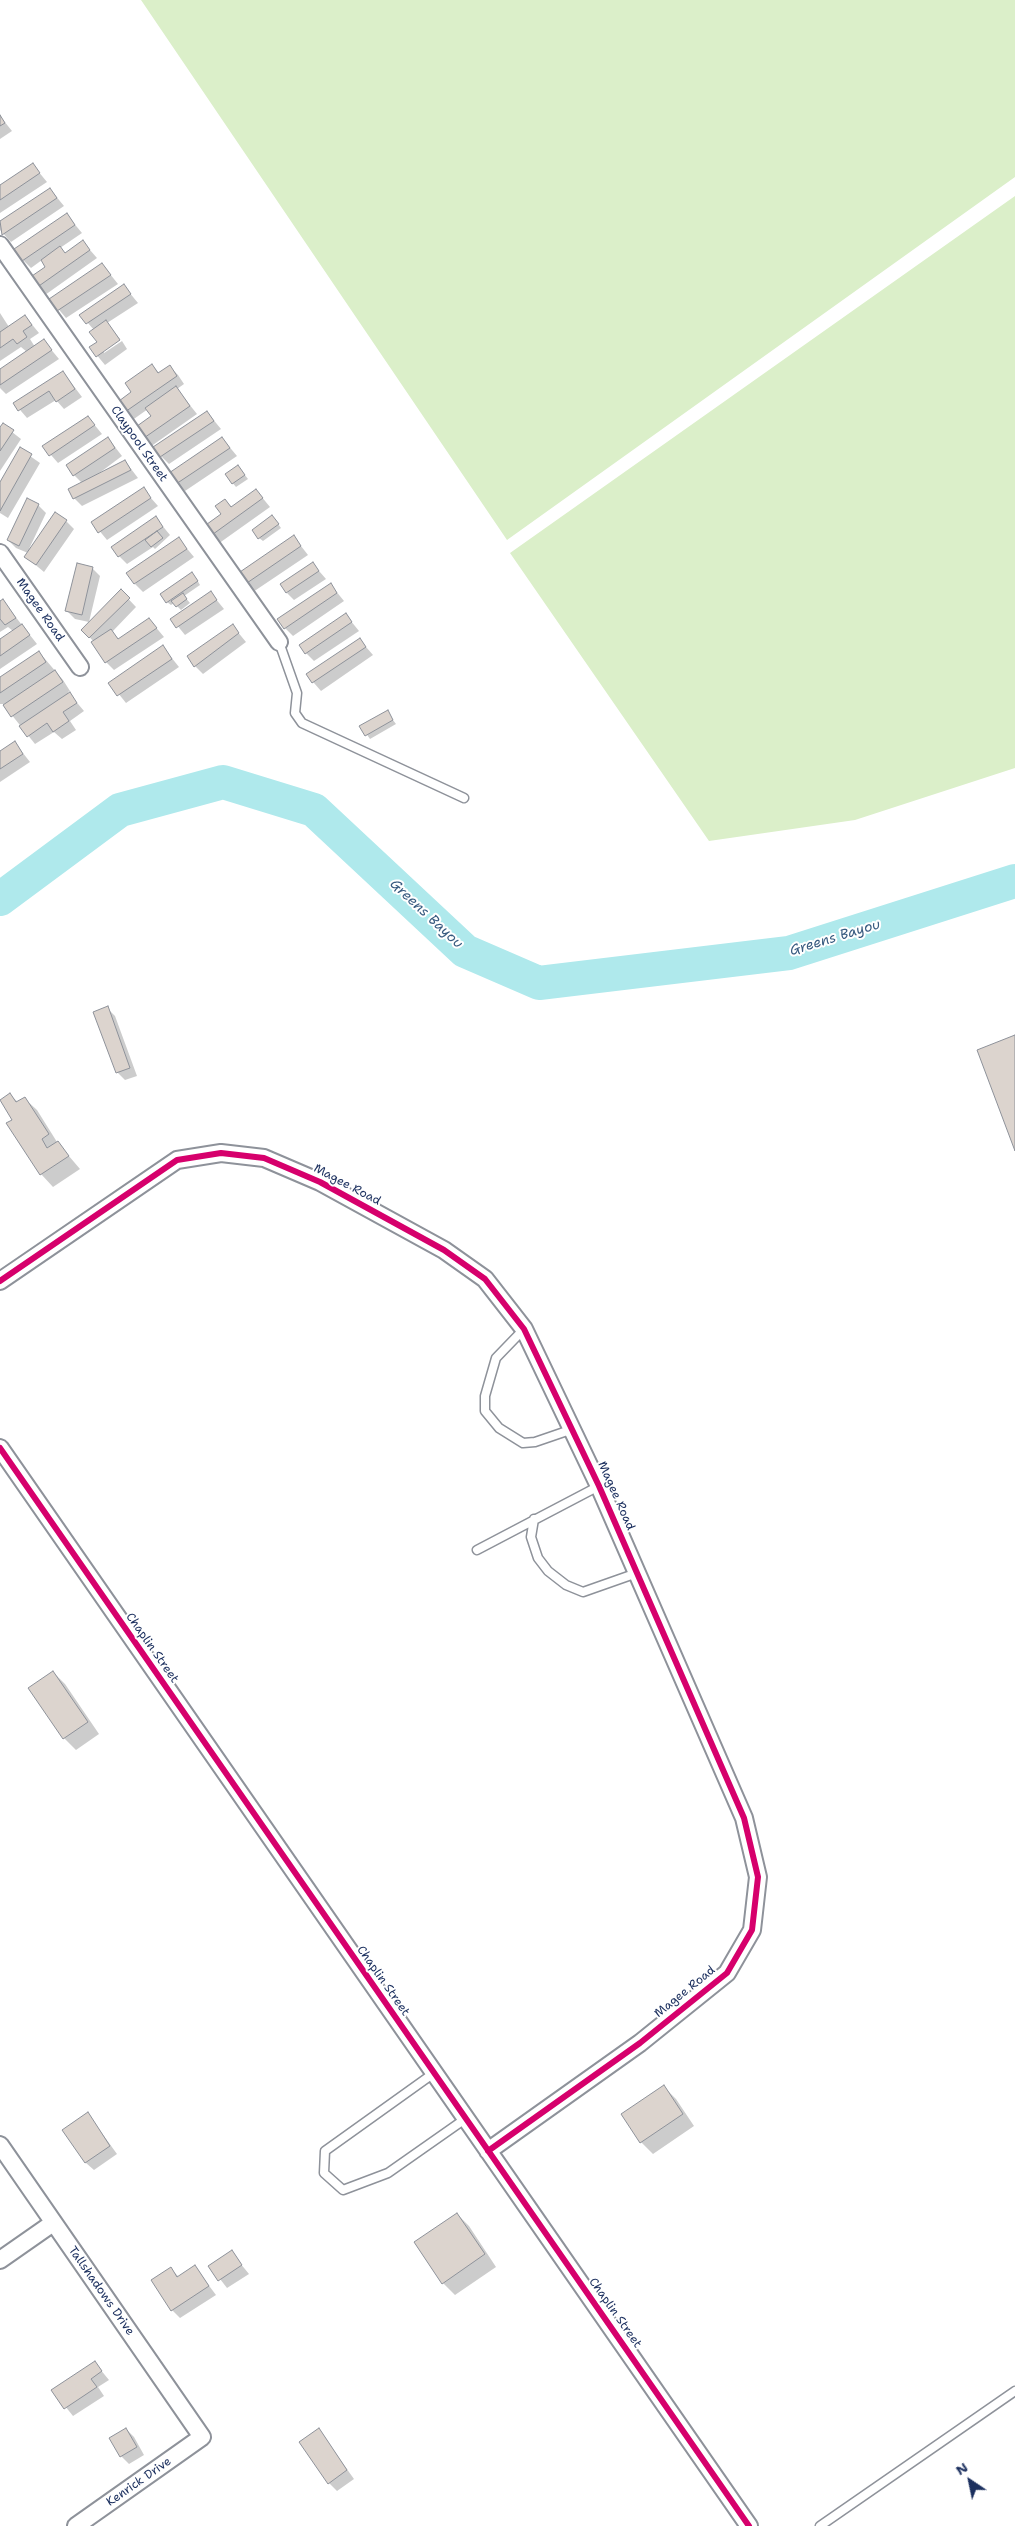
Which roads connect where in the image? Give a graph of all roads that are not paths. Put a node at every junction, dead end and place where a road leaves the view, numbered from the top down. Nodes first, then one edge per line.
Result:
1 (0, 245) edge
2 (0, 553) edge
3 (279, 642) joint
4 (80, 667) dead end
5 (464, 798) dead end
6 (0, 1281) edge
7 (524, 1329) junction
8 (574, 1428) junction
9 (0, 1448) edge
10 (599, 1486) junction
11 (534, 1519) junction
12 (477, 1550) dead end
13 (638, 1573) junction
14 (434, 2073) junction
15 (466, 2119) junction
16 (0, 2146) edge
17 (488, 2151) junction
18 (53, 2223) junction
19 (0, 2260) edge
20 (1015, 2391) edge
21 (202, 2437) joint
22 (76, 2526) edge
23 (749, 2526) edge
24 (820, 2526) edge

1 - 3 street, Claypool Street
2 - 4 street, Magee Road
3 - 5 lane
6 - 7 street, Magee Road
7 - 8 street, Magee Road
7 - 8 lane
8 - 10 street, Magee Road
9 - 14 street, Chaplin Street
10 - 11 lane
10 - 13 street, Magee Road
11 - 12 lane
11 - 13 lane
13 - 17 street, Magee Road
14 - 15 street, Chaplin Street
14 - 15 lane
15 - 17 street, Chaplin Street
16 - 18 street, Tallshadows Drive
17 - 23 street, Chaplin Street
18 - 19 street
18 - 21 street, Tallshadows Drive
20 - 24 lane
21 - 22 street, Kenrick Drive

